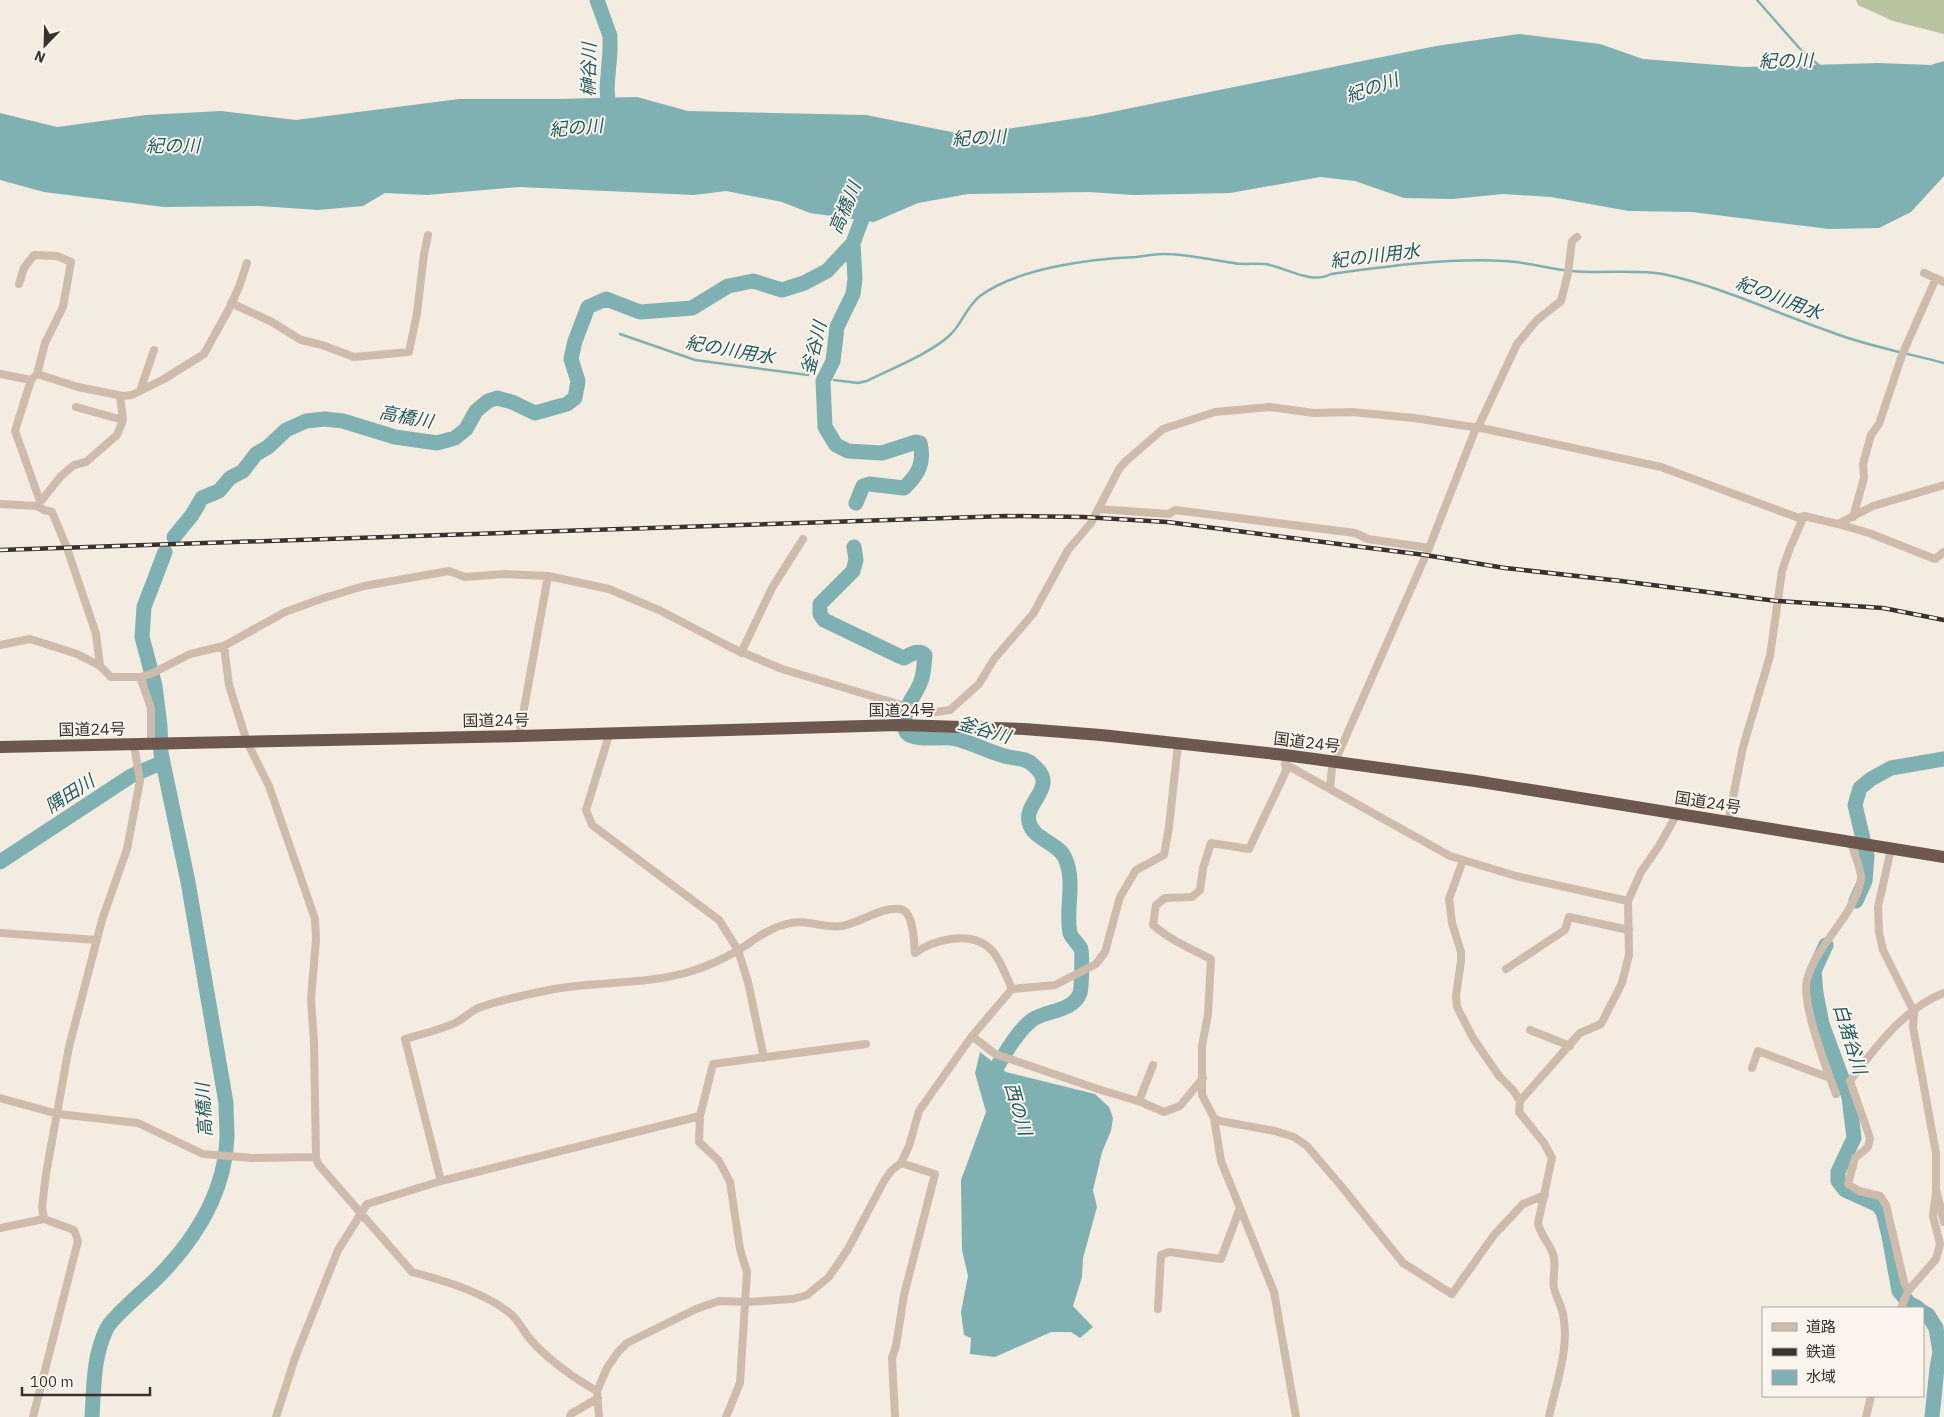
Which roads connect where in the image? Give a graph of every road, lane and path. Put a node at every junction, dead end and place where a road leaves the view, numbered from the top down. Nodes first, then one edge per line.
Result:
1 (428, 235) dead end
2 (1577, 237) dead end
3 (247, 263) dead end
4 (1924, 273) dead end
5 (1936, 278) junction
6 (1944, 282) edge
7 (19, 284) dead end
8 (231, 303) junction
9 (154, 350) dead end
10 (0, 374) edge
11 (38, 374) junction
12 (31, 380) junction
13 (140, 391) junction
14 (120, 396) junction
15 (76, 407) dead end
16 (123, 420) junction
17 (1476, 428) junction
18 (1944, 485) edge
19 (0, 504) edge
20 (39, 504) junction
21 (1098, 509) junction
22 (1804, 516) junction
23 (1853, 517) junction
24 (1838, 524) junction
25 (803, 539) dead end
26 (1429, 548) junction
27 (1944, 552) edge
28 (548, 576) junction
29 (0, 645) edge
30 (224, 646) junction
31 (741, 653) junction
32 (100, 666) junction
33 (140, 677) junction
34 (610, 732) junction
35 (519, 736) junction
36 (247, 742) junction
37 (151, 744) junction
38 (1178, 744) junction
39 (134, 745) junction
40 (0, 747) edge
41 (1285, 760) junction
42 (1335, 762) junction
43 (1330, 788) junction
44 (1677, 814) junction
45 (1728, 822) junction
46 (1851, 842) junction
47 (1891, 849) junction
48 (1944, 857) edge
49 (1463, 860) junction
50 (1628, 901) junction
51 (1629, 930) junction
52 (0, 933) edge
53 (97, 940) junction
54 (738, 950) junction
55 (1506, 969) dead end
56 (1012, 989) junction
57 (1944, 993) edge
58 (1914, 1012) junction
59 (1530, 1030) dead end
60 (972, 1036) junction
61 (866, 1044) dead end
62 (1570, 1046) junction
63 (764, 1058) junction
64 (1153, 1065) dead end
65 (1752, 1068) dead end
66 (1202, 1078) junction
67 (1830, 1078) junction
68 (1846, 1087) junction
69 (0, 1098) edge
70 (1520, 1101) junction
71 (1139, 1102) junction
72 (58, 1114) junction
73 (700, 1116) junction
74 (1214, 1118) junction
75 (316, 1157) junction
76 (901, 1163) junction
77 (441, 1182) junction
78 (1936, 1189) junction
79 (1545, 1195) junction
80 (1240, 1208) junction
81 (360, 1212) junction
82 (44, 1219) junction
83 (1944, 1222) edge
84 (0, 1228) edge
85 (1907, 1293) junction
86 (746, 1302) junction
87 (1902, 1306) edge
88 (1158, 1309) dead end
89 (598, 1394) junction
90 (1871, 1397) edge
91 (33, 1417) edge
92 (276, 1417) edge
93 (570, 1417) edge
94 (600, 1417) edge
95 (726, 1417) edge
96 (895, 1417) edge
97 (1296, 1417) edge
98 (1549, 1417) edge
99 (1866, 1417) edge

1 - 8 street
2 - 17 street
3 - 8 street
4 - 5 street
5 - 6 street
5 - 23 street
7 - 11 street
8 - 13 street
9 - 13 street
10 - 12 street
11 - 12 street
11 - 14 street
12 - 20 street
13 - 14 street
14 - 16 street
15 - 16 street
16 - 20 street
17 - 21 street
17 - 22 street
17 - 26 street
18 - 23 street
19 - 20 street
20 - 32 street
21 - 26 street
21 - 31 street
22 - 24 street
22 - 45 street
23 - 24 street
24 - 27 street
25 - 31 street
26 - 42 street
28 - 30 street
28 - 31 street
28 - 35 street
29 - 32 street
30 - 33 street
30 - 36 street
32 - 33 street
33 - 37 street
34 - 35 highway, 国道24号
34 - 38 highway, 国道24号
34 - 54 street
35 - 36 highway, 国道24号
36 - 37 highway, 国道24号
36 - 75 street
37 - 39 highway, 国道24号
38 - 41 highway, 国道24号
38 - 56 street
39 - 40 highway, 国道24号
39 - 53 street
41 - 42 highway, 国道24号
41 - 43 street
41 - 66 street
42 - 43 street
42 - 44 highway, 国道24号
43 - 49 street
44 - 45 highway, 国道24号
44 - 50 street
45 - 46 highway, 国道24号
46 - 47 highway, 国道24号
46 - 67 street
47 - 48 highway, 国道24号
47 - 58 street
49 - 50 street
49 - 70 street
50 - 51 street
51 - 55 street
51 - 62 street
52 - 53 street
53 - 72 street
54 - 56 street
54 - 63 street
54 - 77 street
56 - 60 street
57 - 58 street
58 - 68 street
58 - 78 street
59 - 62 street
60 - 71 street
60 - 76 street
61 - 63 street
62 - 70 street
63 - 73 street
64 - 71 street
65 - 67 street
66 - 71 street
66 - 74 street
67 - 68 street
68 - 85 street
69 - 72 street
70 - 79 street
72 - 75 street
72 - 82 street
73 - 77 street
73 - 86 street
74 - 79 street
74 - 80 street
75 - 81 street
76 - 86 street
76 - 96 street
77 - 81 street
78 - 83 street
78 - 85 street
79 - 98 street
80 - 88 street
80 - 97 street
81 - 89 street
81 - 92 street
82 - 84 street
82 - 91 street
85 - 87 street
86 - 89 street
86 - 95 street
89 - 93 street
89 - 94 street
90 - 99 street

